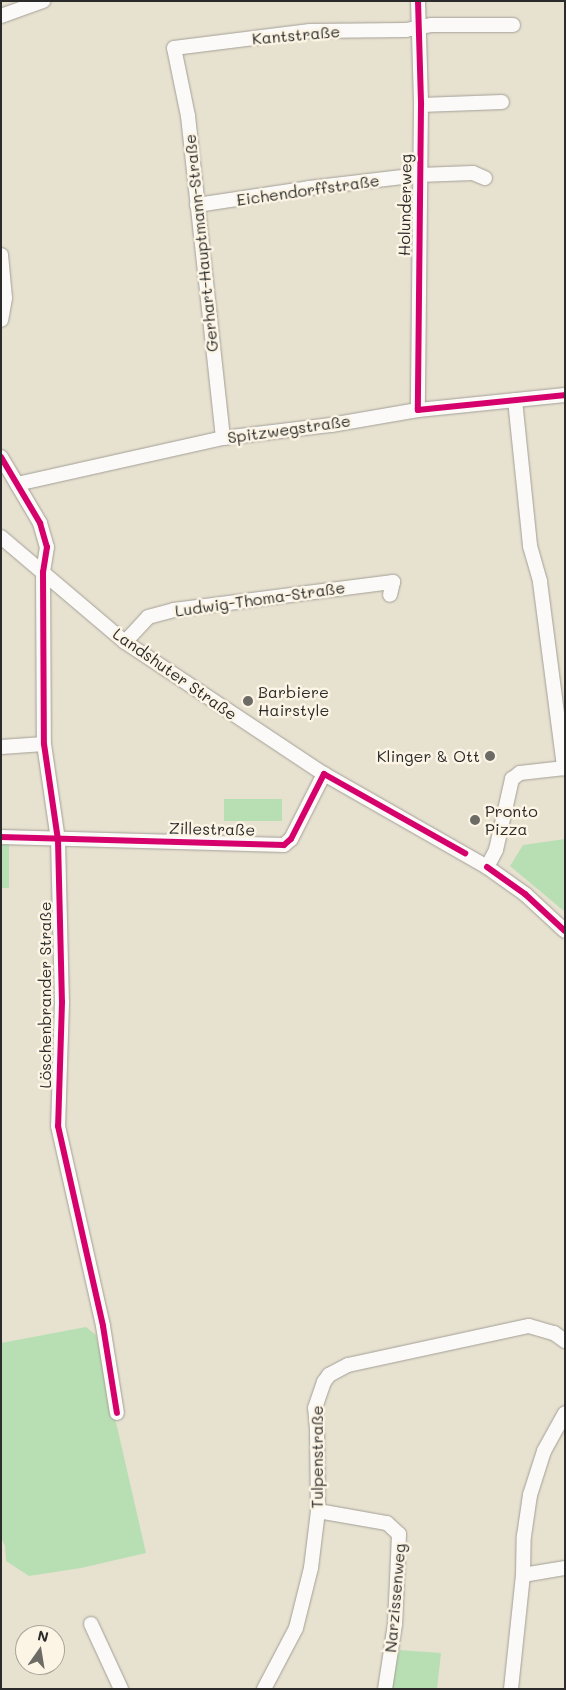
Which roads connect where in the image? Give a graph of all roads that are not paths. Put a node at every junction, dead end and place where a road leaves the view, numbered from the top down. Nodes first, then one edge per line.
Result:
1 (43, 1) edge
2 (418, 1) edge
3 (1, 16) edge
4 (513, 25) dead end
5 (418, 28) junction
6 (174, 48) joint
7 (502, 102) dead end
8 (421, 105) junction
9 (419, 176) junction
10 (485, 178) dead end
11 (197, 206) junction
12 (1, 255) edge
13 (1, 320) edge
14 (565, 395) edge
15 (515, 400) junction
16 (418, 410) junction
17 (223, 438) junction
18 (1, 456) edge
19 (17, 484) junction
20 (1, 537) edge
21 (43, 572) junction
22 (390, 595) dead end
23 (125, 642) junction
24 (44, 744) junction
25 (1, 747) edge
26 (564, 768) edge
27 (324, 774) junction
28 (1, 837) edge
29 (58, 840) junction
30 (487, 867) junction
31 (565, 931) edge
32 (565, 1341) edge
33 (117, 1413) dead end
34 (565, 1413) edge
35 (318, 1511) junction
36 (565, 1568) edge
37 (523, 1575) junction
38 (90, 1624) dead end
39 (121, 1689) edge
40 (264, 1689) edge
41 (385, 1689) edge
42 (511, 1689) edge

1 - 3 street
2 - 5 street, Holunderweg
4 - 5 street, Kantstraße
5 - 6 street, Kantstraße
5 - 8 street, Holunderweg
6 - 11 street, Gerhart-Hauptmann-Straße
7 - 8 street
8 - 9 street, Holunderweg
9 - 10 street, Eichendorffstraße
9 - 11 street, Eichendorffstraße
9 - 16 street, Holunderweg
11 - 17 street, Gerhart-Hauptmann-Straße
12 - 13 street
14 - 15 street, Spitzwegstraße
15 - 16 street, Spitzwegstraße
15 - 26 street
16 - 17 street, Spitzwegstraße
17 - 19 street, Spitzwegstraße
18 - 19 street, Löschenbrander Straße
19 - 21 street, Löschenbrander Straße
20 - 21 street, Landshuter Straße
21 - 23 street, Landshuter Straße
21 - 24 street, Löschenbrander Straße
22 - 23 street, Ludwig-Thoma-Straße
23 - 27 street, Landshuter Straße
24 - 25 street
24 - 29 street, Löschenbrander Straße
26 - 30 street
27 - 29 street, Zillestraße
27 - 30 street, Landshuter Straße
28 - 29 street
29 - 33 street, Löschenbrander Straße
30 - 31 street, Landshuter Straße
32 - 35 street, Tulpenstraße
34 - 37 street
35 - 40 street, Tulpenstraße
35 - 41 street, Narzissenweg
36 - 37 street
37 - 42 street
38 - 39 street

